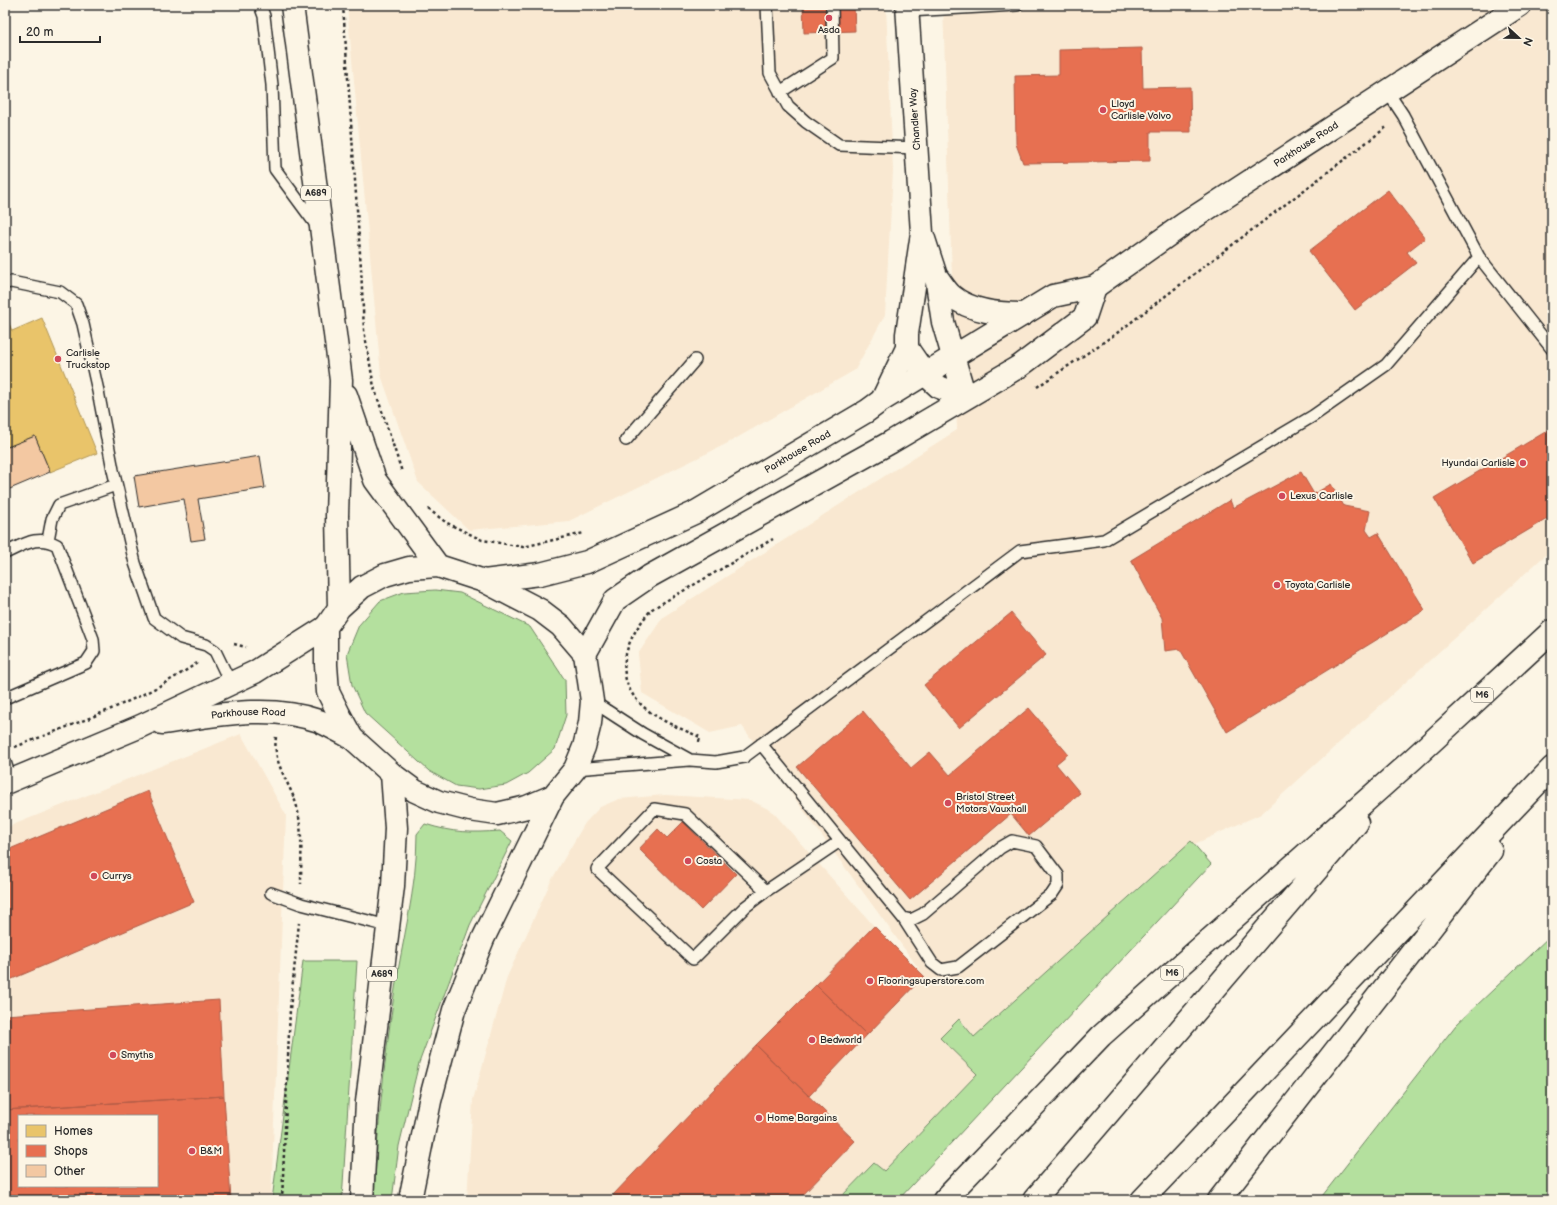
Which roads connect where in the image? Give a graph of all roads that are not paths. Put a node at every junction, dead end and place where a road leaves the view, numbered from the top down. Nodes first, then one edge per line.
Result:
1 (260, 5) edge
2 (292, 5) edge
3 (767, 5) edge
4 (832, 5) edge
5 (1017, 5) edge
6 (1520, 5) edge
7 (908, 8) edge
8 (1387, 90) junction
9 (780, 92) junction
10 (917, 148) junction
11 (320, 231) junction
12 (922, 233) junction
13 (1479, 257) junction
14 (936, 276) junction
15 (5, 283) edge
16 (1095, 287) junction
17 (1024, 314) junction
18 (907, 348) junction
19 (1552, 349) edge
20 (953, 357) junction
21 (695, 360) dead end
22 (925, 374) junction
23 (341, 380) junction
24 (965, 397) junction
25 (882, 400) junction
26 (626, 440) dead end
27 (116, 485) junction
28 (48, 540) junction
29 (5, 553) edge
30 (438, 566) junction
31 (484, 581) junction
32 (339, 608) junction
33 (326, 627) junction
34 (1552, 631) edge
35 (585, 654) junction
36 (230, 682) junction
37 (5, 698) edge
38 (592, 701) junction
39 (140, 726) junction
40 (352, 738) junction
41 (761, 744) junction
42 (1413, 759) junction
43 (693, 761) junction
44 (1552, 768) edge
45 (575, 769) junction
46 (1552, 772) edge
47 (392, 774) junction
48 (7, 775) edge
49 (553, 796) junction
50 (840, 841) junction
51 (766, 891) junction
52 (271, 893) dead end
53 (903, 918) junction
54 (388, 926) junction
55 (362, 1200) edge
56 (410, 1200) edge
57 (944, 1200) edge
58 (1034, 1200) edge
59 (1142, 1200) edge
60 (1219, 1200) edge

1 - 11 lane
2 - 11 main road, A689
3 - 9 lane
4 - 9 lane
5 - 7 lane
6 - 8 main road, Parkhouse Road
7 - 10 main road, Chandler Way
8 - 13 lane
8 - 16 main road, Parkhouse Road
9 - 10 lane
10 - 12 main road, Chandler Way
11 - 23 main road, A689
12 - 14 main road, Chandler Way
12 - 18 main road, Chandler Way
13 - 19 lane
13 - 41 lane
14 - 17 main road, Chandler Way
14 - 20 main road, Chandler Way
15 - 27 lane
16 - 17 main road, Parkhouse Road
16 - 24 main road
17 - 20 main road, Parkhouse Road
18 - 22 main road
18 - 25 main road, Chandler Way
20 - 22 main road, Parkhouse Road
20 - 24 main road, Chandler Way
21 - 26 lane
22 - 24 main road
22 - 25 main road, Parkhouse Road
23 - 30 main road, A689
23 - 32 main road, A689
24 - 35 main road
25 - 31 main road, Parkhouse Road
27 - 28 lane
27 - 36 lane
28 - 29 lane
28 - 37 lane
30 - 31 main road
30 - 32 main road
31 - 35 main road
32 - 33 main road
33 - 36 main road, Parkhouse Road
33 - 40 main road
34 - 42 main road, M6
35 - 38 main road
36 - 39 main road, Parkhouse Road
38 - 43 lane
38 - 45 main road
39 - 40 main road, Parkhouse Road
39 - 48 main road, Parkhouse Road
40 - 47 main road
41 - 43 lane
41 - 50 lane
42 - 57 main road, M6
42 - 58 main road, M6
43 - 45 lane
44 - 59 main road
45 - 49 main road
46 - 60 main road
47 - 49 main road
47 - 54 main road, A689
49 - 56 main road
50 - 51 lane
50 - 53 lane
51 - 51 lane
52 - 54 lane
53 - 53 lane
54 - 55 main road, A689

